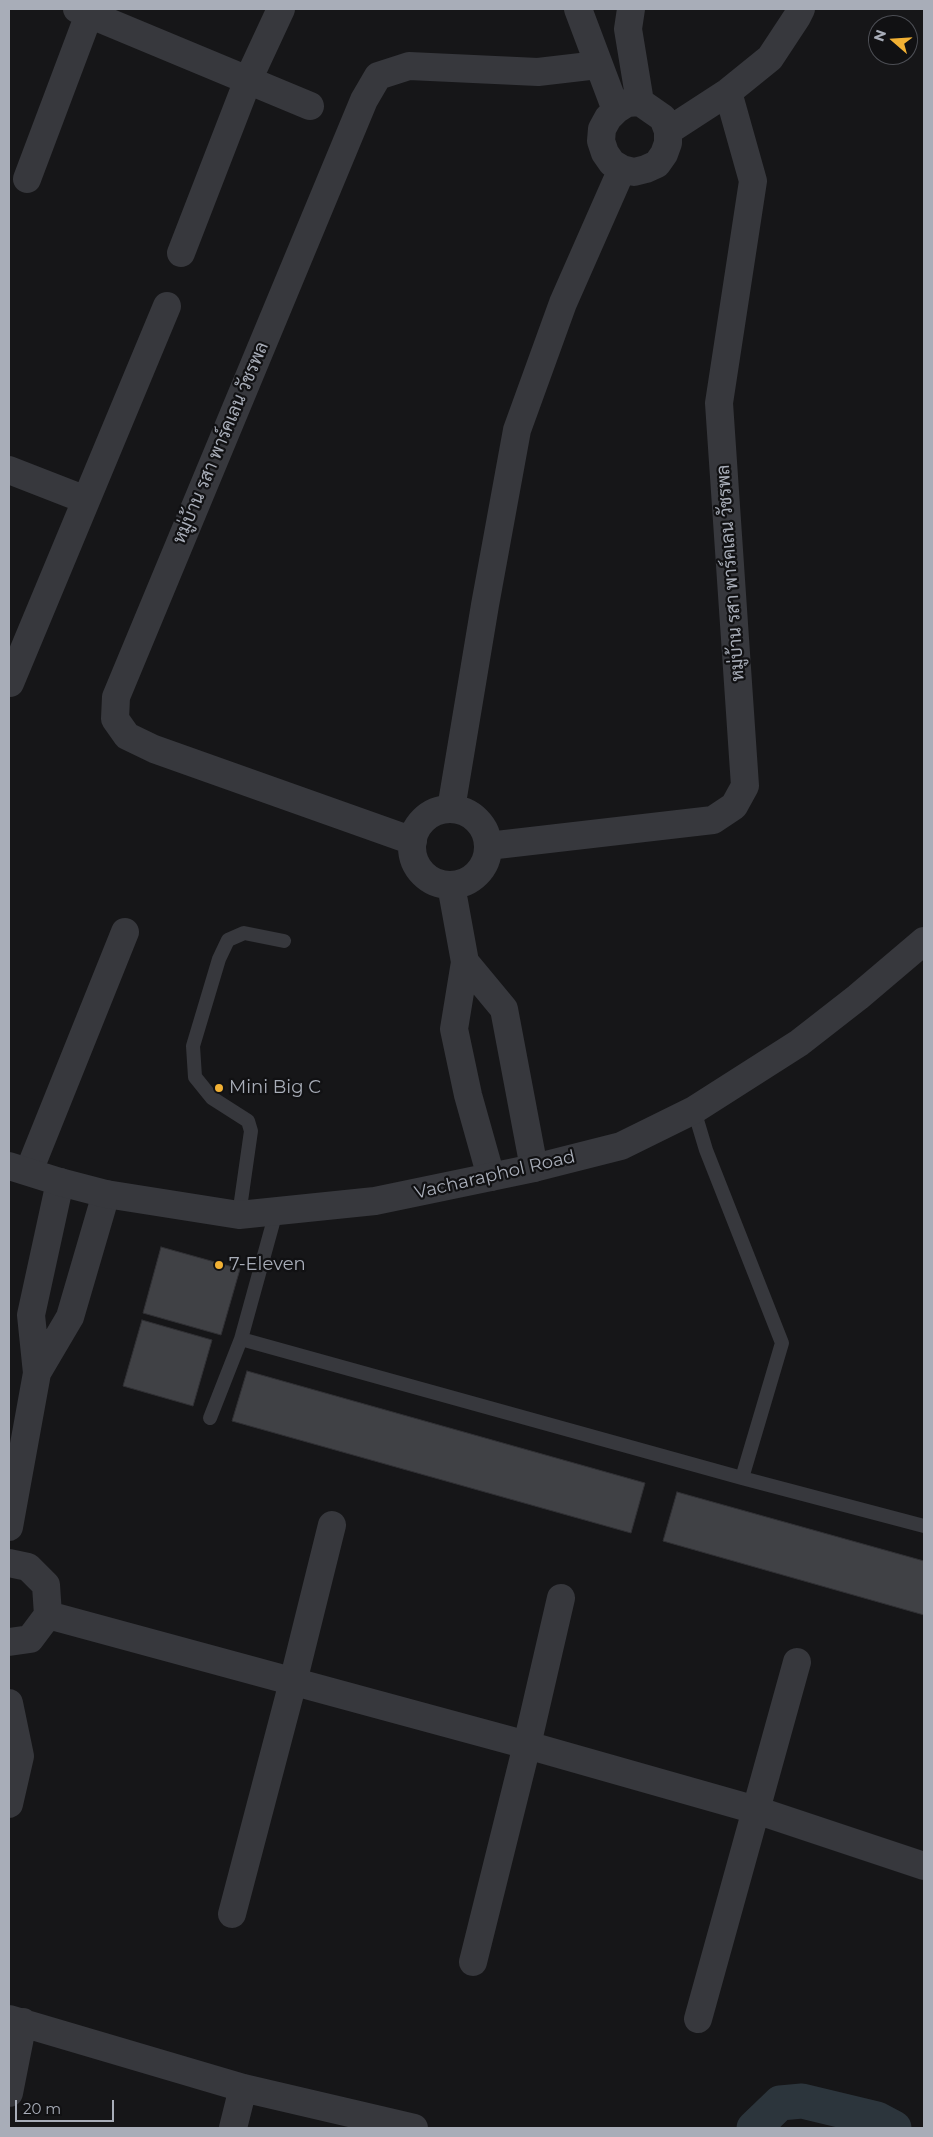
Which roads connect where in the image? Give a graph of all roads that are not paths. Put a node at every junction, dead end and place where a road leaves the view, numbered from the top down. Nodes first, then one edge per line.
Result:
1 (281, 9) edge
2 (578, 9) edge
3 (631, 9) edge
4 (801, 9) edge
5 (85, 10) edge
6 (598, 65) junction
7 (248, 80) junction
8 (728, 92) junction
9 (310, 106) dead end
10 (628, 106) junction
11 (668, 131) junction
12 (622, 169) junction
13 (27, 179) dead end
14 (181, 253) dead end
15 (167, 306) dead end
16 (9, 470) edge
17 (86, 500) junction
18 (10, 683) dead end
19 (451, 809) junction
20 (413, 841) junction
21 (488, 846) junction
22 (451, 885) junction
23 (124, 932) dead end
24 (284, 941) dead end
25 (924, 941) edge
26 (464, 962) junction
27 (694, 1110) junction
28 (19, 1168) edge
29 (534, 1168) junction
30 (491, 1177) junction
31 (60, 1182) junction
32 (106, 1194) junction
33 (276, 1212) junction
34 (239, 1215) junction
35 (242, 1339) junction
36 (37, 1373) junction
37 (210, 1418) dead end
38 (742, 1478) junction
39 (332, 1525) dead end
40 (924, 1526) edge
41 (9, 1527) edge
42 (9, 1563) edge
43 (561, 1598) dead end
44 (48, 1615) junction
45 (9, 1642) edge
46 (797, 1662) dead end
47 (293, 1682) junction
48 (9, 1703) edge
49 (527, 1745) junction
50 (9, 1804) edge
51 (756, 1810) junction
52 (924, 1866) edge
53 (232, 1914) dead end
54 (474, 1962) dead end
55 (698, 2019) dead end
56 (16, 2020) edge
57 (243, 2088) junction
58 (9, 2093) edge
59 (233, 2128) edge
60 (414, 2128) edge

1 - 7 street
2 - 6 street
3 - 10 street
4 - 8 street
5 - 7 street
5 - 13 street
6 - 10 street
6 - 20 street, หมู่บ้าน รสา พาร์คเลน วัชรพล
7 - 9 street
7 - 14 street
8 - 11 street
8 - 21 street, หมู่บ้าน รสา พาร์คเลน วัชรพล
10 - 11 street
10 - 12 street
11 - 12 street
12 - 19 street
15 - 17 street
16 - 17 street
17 - 18 street
19 - 20 street
19 - 21 street
20 - 22 street
21 - 22 street
22 - 26 street
23 - 28 street
24 - 34 lane
25 - 27 street, Vacharaphol Road
26 - 29 street
26 - 30 street
27 - 29 street, Vacharaphol Road
27 - 38 lane
28 - 31 street, Vacharaphol Road
29 - 30 street, Vacharaphol Road
30 - 33 street, Vacharaphol Road
31 - 32 street, Vacharaphol Road
31 - 36 street
32 - 34 street, Vacharaphol Road
32 - 36 street
33 - 34 street, Vacharaphol Road
33 - 35 lane
35 - 37 lane
35 - 38 lane
36 - 41 street
38 - 40 lane
39 - 47 street
42 - 44 street
43 - 49 street
44 - 45 street
44 - 47 street
46 - 51 street
47 - 49 street
47 - 53 street
48 - 50 street
49 - 51 street
49 - 54 street
51 - 52 street
51 - 55 street
56 - 57 street
56 - 58 street
57 - 59 street
57 - 60 street

